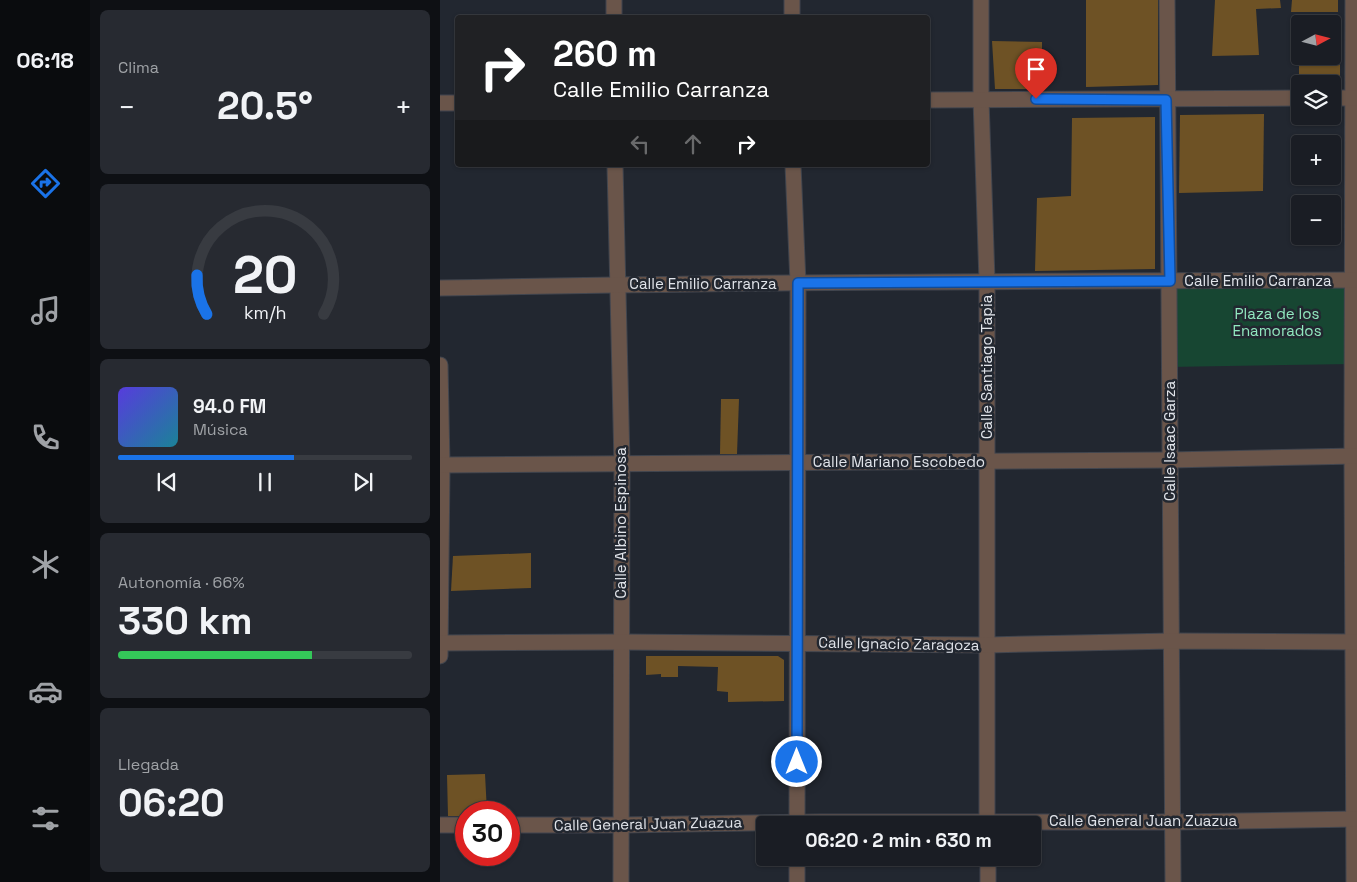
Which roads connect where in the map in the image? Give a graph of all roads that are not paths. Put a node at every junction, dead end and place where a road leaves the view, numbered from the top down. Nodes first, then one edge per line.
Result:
1 (614, 0) edge
2 (792, 0) edge
3 (981, 0) edge
4 (1167, 0) edge
5 (1353, 0) edge
6 (614, 15) edge
7 (792, 15) edge
8 (1291, 98) edge
9 (1341, 98) edge
10 (1355, 98) edge
11 (981, 99) junction
12 (930, 100) edge
13 (1166, 100) junction
14 (440, 103) edge
15 (455, 103) edge
16 (615, 167) edge
17 (793, 167) edge
18 (1355, 280) edge
19 (987, 281) junction
20 (1170, 281) junction
21 (798, 283) junction
22 (617, 284) junction
23 (440, 288) edge
24 (440, 365) edge
25 (1354, 456) edge
26 (1170, 460) junction
27 (986, 461) junction
28 (798, 462) junction
29 (622, 463) junction
30 (441, 465) edge
31 (1172, 641) junction
32 (621, 642) junction
33 (1355, 642) edge
34 (440, 643) edge
35 (796, 643) junction
36 (987, 645) junction
37 (440, 656) edge
38 (797, 816) edge
39 (987, 816) edge
40 (1355, 819) edge
41 (1173, 822) junction
42 (1041, 823) edge
43 (756, 824) edge
44 (440, 825) edge
45 (455, 825) edge
46 (520, 825) edge
47 (621, 825) junction
48 (797, 866) edge
49 (988, 866) edge
50 (621, 882) edge
51 (797, 882) edge
52 (988, 882) edge
53 (1173, 882) edge
54 (1354, 882) edge

1 - 6 street
2 - 7 street
3 - 11 street, Calle Santiago Tapia
4 - 13 street, Calle Isaac Garza
5 - 10 street
8 - 13 street
9 - 10 street
10 - 18 street
11 - 12 street
11 - 13 street
11 - 19 street, Calle Santiago Tapia
13 - 20 street, Calle Isaac Garza
14 - 15 street
16 - 22 street, Calle Albino Espinosa
17 - 21 street
18 - 20 street, Calle Emilio Carranza
18 - 25 street
19 - 20 street, Calle Emilio Carranza
19 - 21 street, Calle Emilio Carranza
19 - 27 street, Calle Santiago Tapia
20 - 26 street, Calle Isaac Garza
21 - 22 street, Calle Emilio Carranza
21 - 28 street
22 - 23 street, Calle Emilio Carranza
22 - 29 street, Calle Albino Espinosa
24 - 30 street
25 - 26 street, Calle Mariano Escobedo
25 - 33 street
26 - 27 street, Calle Mariano Escobedo
26 - 31 street, Calle Isaac Garza
27 - 28 street, Calle Mariano Escobedo
27 - 36 street, Calle Santiago Tapia
28 - 29 street, Calle Mariano Escobedo
28 - 35 street
29 - 30 street, Calle Mariano Escobedo
29 - 32 street, Calle Albino Espinosa
30 - 34 street
31 - 33 street, Calle Ignacio Zaragoza
31 - 36 street, Calle Ignacio Zaragoza
31 - 41 street, Calle Isaac Garza
32 - 34 street, Calle Ignacio Zaragoza
32 - 35 street, Calle Ignacio Zaragoza
32 - 47 street, Calle Albino Espinosa
33 - 40 street
34 - 37 street
35 - 36 street, Calle Ignacio Zaragoza
35 - 38 street
36 - 39 street, Calle Santiago Tapia
40 - 41 street, Calle General Juan Zuazua
40 - 54 street
41 - 42 street, Calle General Juan Zuazua
41 - 53 street, Calle Isaac Garza
43 - 47 street, Calle General Juan Zuazua
44 - 45 street
46 - 47 street, Calle General Juan Zuazua
47 - 50 street, Calle Albino Espinosa
48 - 51 street
49 - 52 street

